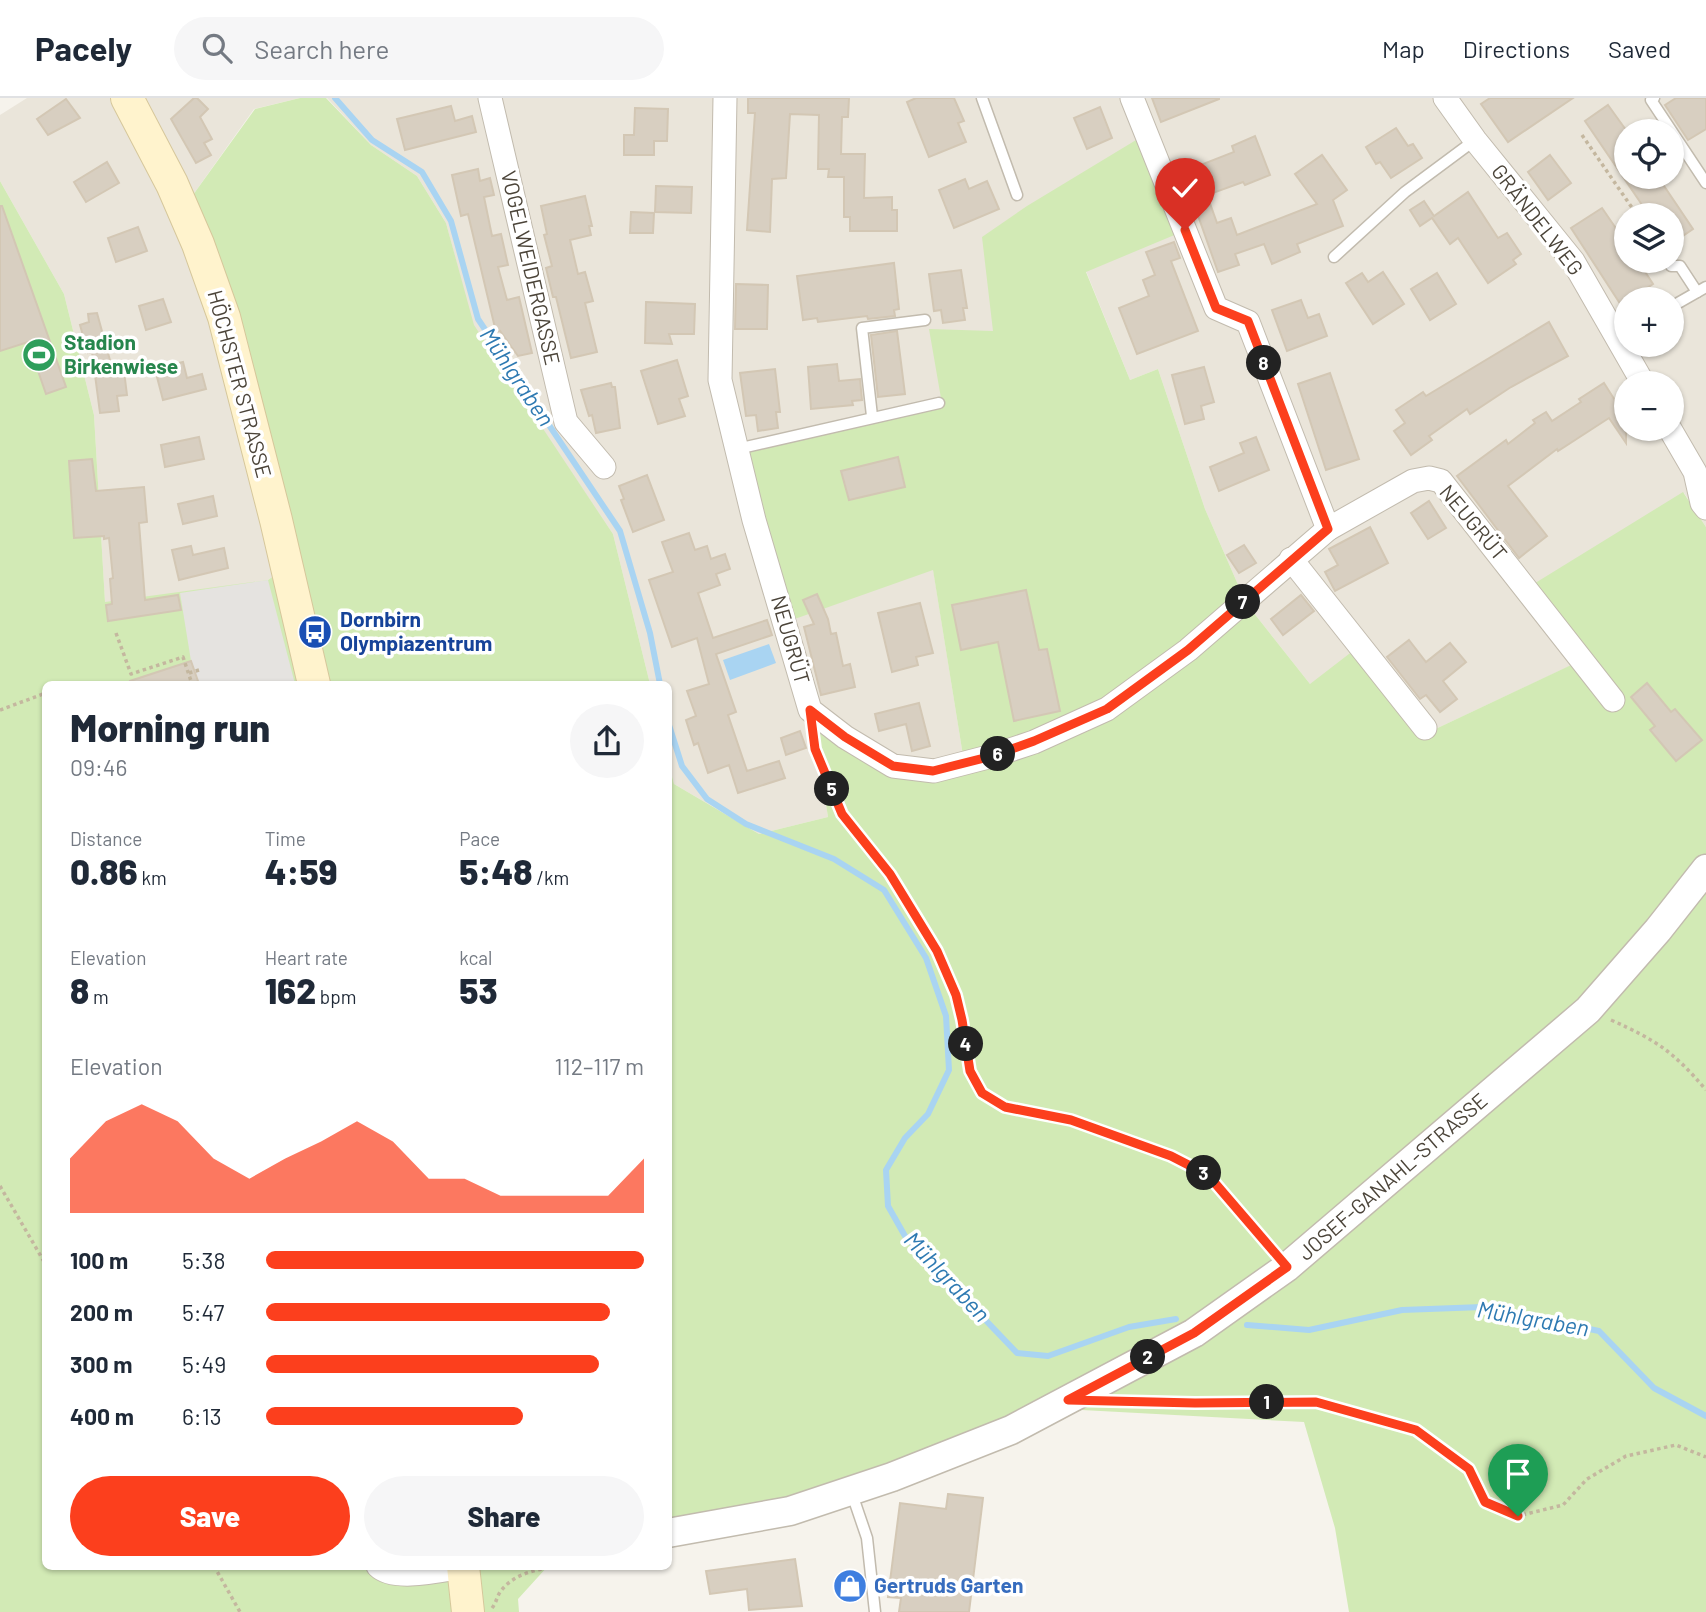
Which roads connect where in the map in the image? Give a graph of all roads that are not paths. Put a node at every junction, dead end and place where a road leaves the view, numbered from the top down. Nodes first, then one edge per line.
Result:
1 (127, 98) edge
2 (490, 98) edge
3 (725, 98) edge
4 (982, 98) edge
5 (1132, 98) edge
6 (1445, 98) edge
7 (1654, 98) edge
8 (1475, 139) junction
9 (1706, 183) edge
10 (1017, 195) dead end
11 (1334, 257) dead end
12 (1684, 270) edge
13 (1702, 289) edge
14 (1684, 299) edge
15 (925, 320) dead end
16 (1614, 323) edge
17 (939, 402) dead end
18 (872, 416) junction
19 (1677, 441) edge
20 (737, 449) junction
21 (604, 467) dead end
22 (1706, 508) edge
23 (1328, 529) junction
24 (1291, 559) junction
25 (313, 681) edge
26 (1613, 700) dead end
27 (1425, 728) dead end
28 (1706, 869) edge
29 (850, 1491) junction
30 (672, 1531) edge
31 (384, 1570) edge
32 (438, 1570) edge
33 (466, 1570) edge
34 (468, 1612) edge
35 (875, 1612) edge

1 - 25 main road, HÖCHSTER STRASSE
2 - 21 street, VOGELWEIDERGASSE
3 - 20 street, NEUGRÜT
4 - 10 lane
5 - 23 street
6 - 8 street, GRÄNDELWEG
7 - 9 lane
8 - 11 lane
8 - 16 street, GRÄNDELWEG
12 - 13 lane
13 - 14 lane
15 - 18 lane
17 - 18 lane
18 - 20 lane
19 - 22 street
20 - 24 street, NEUGRÜT
23 - 24 street, NEUGRÜT
23 - 26 street, NEUGRÜT
24 - 27 street
28 - 29 street, JOSEF-GANAHL-STRASSE
29 - 30 street, JOSEF-GANAHL-STRASSE
29 - 35 lane
31 - 32 street
33 - 34 main road

